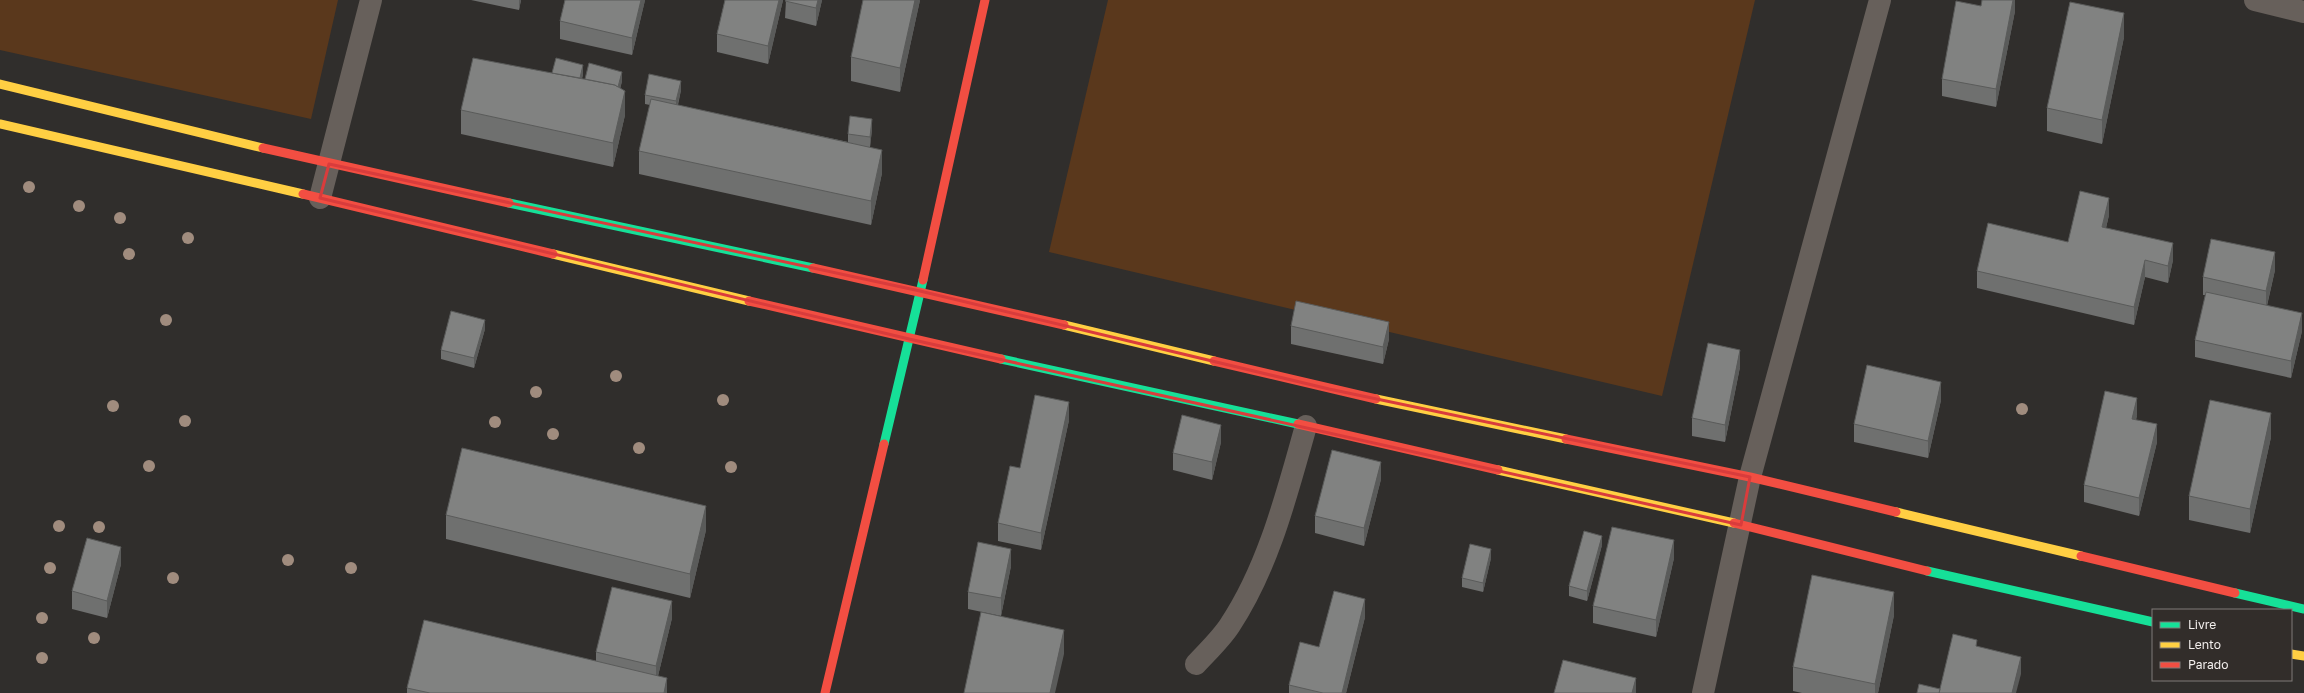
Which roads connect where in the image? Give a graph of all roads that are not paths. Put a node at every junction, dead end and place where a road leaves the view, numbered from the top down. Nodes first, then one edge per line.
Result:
1 (371, 0) edge
2 (985, 0) edge
3 (1880, 0) edge
4 (2255, 0) edge
5 (2304, 12) edge
6 (0, 84) edge
7 (0, 124) edge
8 (329, 164) junction
9 (320, 198) junction
10 (920, 291) junction
11 (909, 339) junction
12 (1306, 426) junction
13 (1750, 477) junction
14 (1741, 525) junction
15 (2304, 609) edge
16 (2152, 622) edge
17 (2292, 654) edge
18 (2304, 656) edge
19 (1196, 664) dead end
20 (825, 693) edge
21 (1703, 693) edge

1 - 8 street
2 - 10 street
3 - 13 street
4 - 5 street
6 - 8 street
7 - 9 street
8 - 9 street
8 - 10 street
9 - 11 street
10 - 11 street
10 - 13 street
11 - 12 street
11 - 20 street
12 - 14 street
12 - 19 street
13 - 14 street
13 - 15 street
14 - 16 street
14 - 21 street
17 - 18 street

